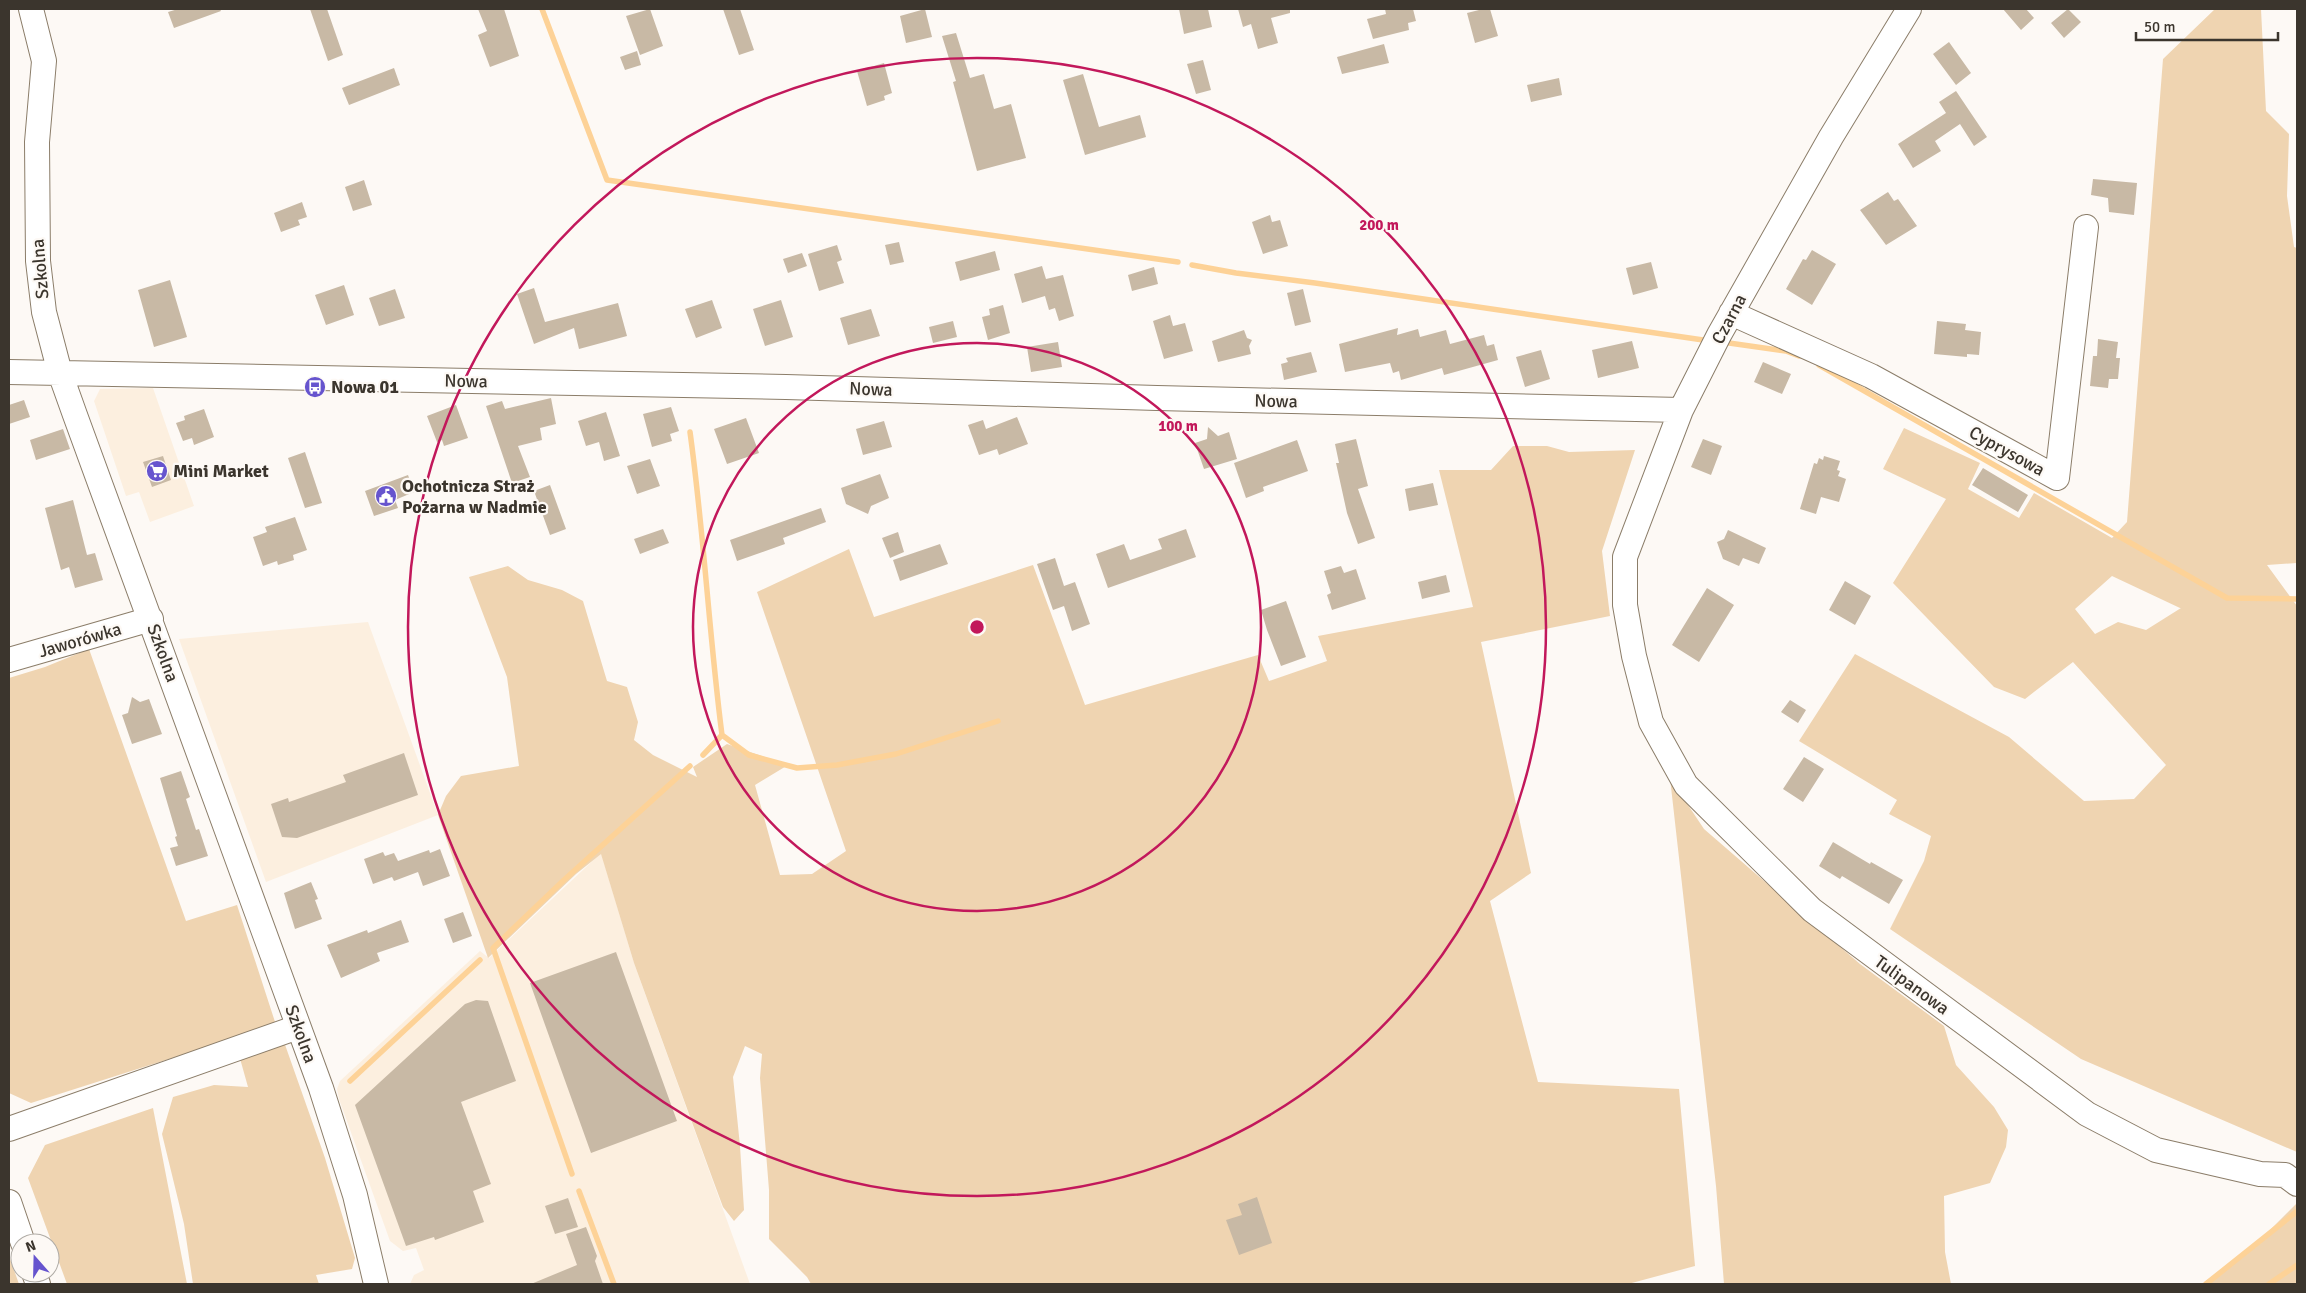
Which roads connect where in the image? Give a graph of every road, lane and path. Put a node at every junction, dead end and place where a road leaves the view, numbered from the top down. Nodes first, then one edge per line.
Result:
1 (31, 9) edge
2 (1909, 9) edge
3 (2086, 227) dead end
4 (1730, 314) junction
5 (9, 372) edge
6 (60, 373) junction
7 (1681, 410) junction
8 (151, 619) junction
9 (1634, 656) joint
10 (9, 660) edge
11 (298, 1027) junction
12 (9, 1129) edge
13 (2297, 1184) edge
14 (9, 1202) edge
15 (20, 1233) edge
16 (376, 1284) edge

1 - 6 street, Szkolna
2 - 4 street, Czarna
3 - 4 street, Cyprysowa
4 - 7 street, Czarna
5 - 6 street, Nowa
6 - 7 street, Nowa
6 - 8 street, Szkolna
7 - 9 street, Czarna
8 - 10 street, Jaworówka
8 - 11 street, Szkolna
9 - 13 street, Tulipanowa
11 - 12 street
11 - 16 street, Szkolna
14 - 15 street

